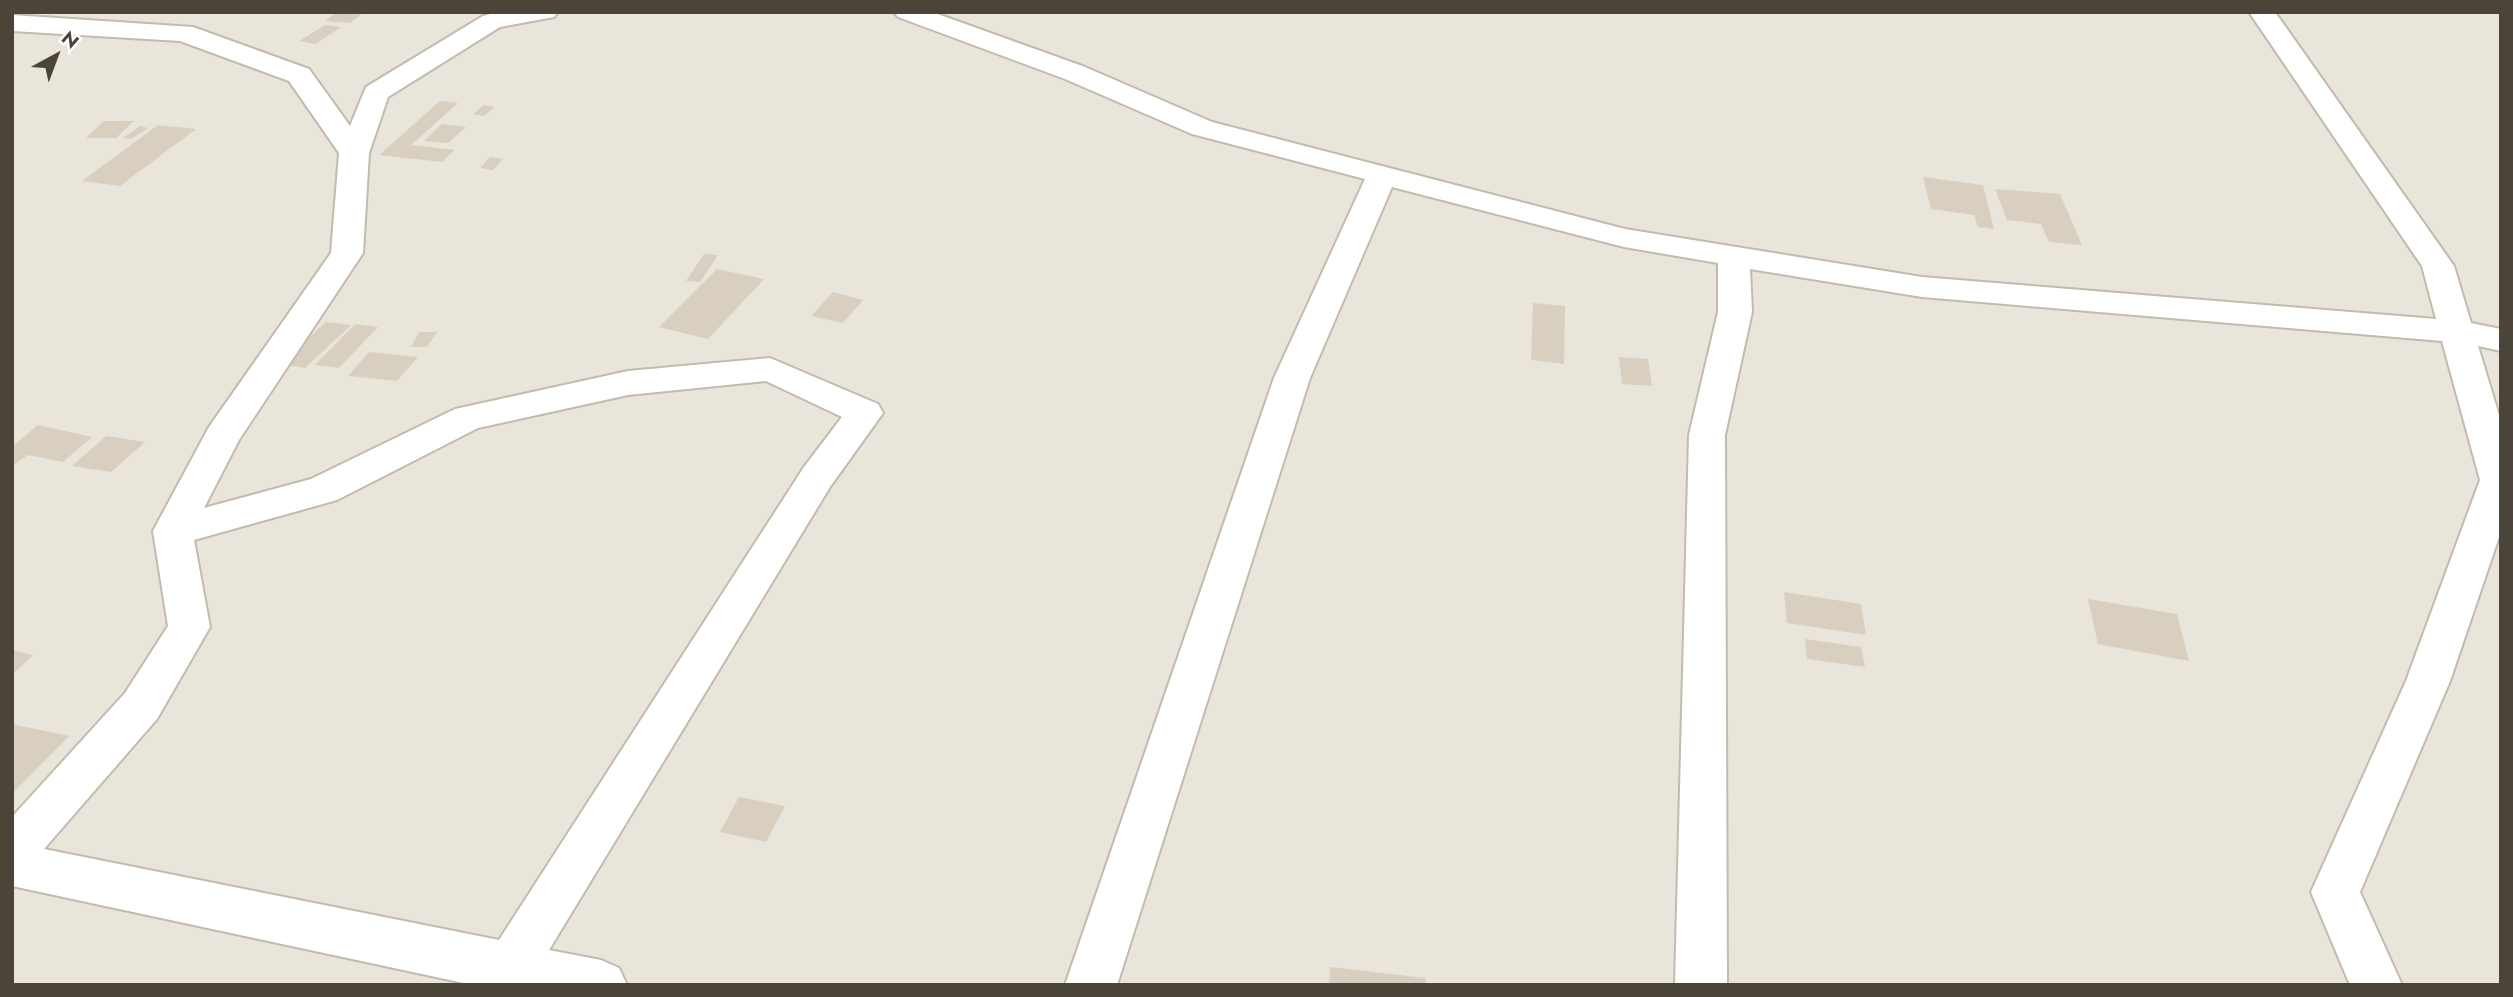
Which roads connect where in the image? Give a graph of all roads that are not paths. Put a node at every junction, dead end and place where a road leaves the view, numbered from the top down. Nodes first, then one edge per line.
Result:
1 (545, 12) edge
2 (907, 12) edge
3 (2262, 12) edge
4 (12, 23) edge
5 (354, 153) junction
6 (1382, 174) junction
7 (1734, 256) junction
8 (2456, 331) junction
9 (2501, 340) edge
10 (173, 531) junction
11 (12, 850) edge
12 (12, 864) edge
13 (505, 975) edge
14 (601, 985) edge
15 (1091, 985) edge
16 (1701, 985) edge
17 (2376, 985) edge

1 - 5 street
2 - 6 street
3 - 8 street
4 - 5 street
5 - 10 street
6 - 7 street
6 - 15 street
7 - 8 street
7 - 16 street
8 - 9 street
8 - 17 street
10 - 11 street
10 - 13 street
12 - 13 street
13 - 14 street

